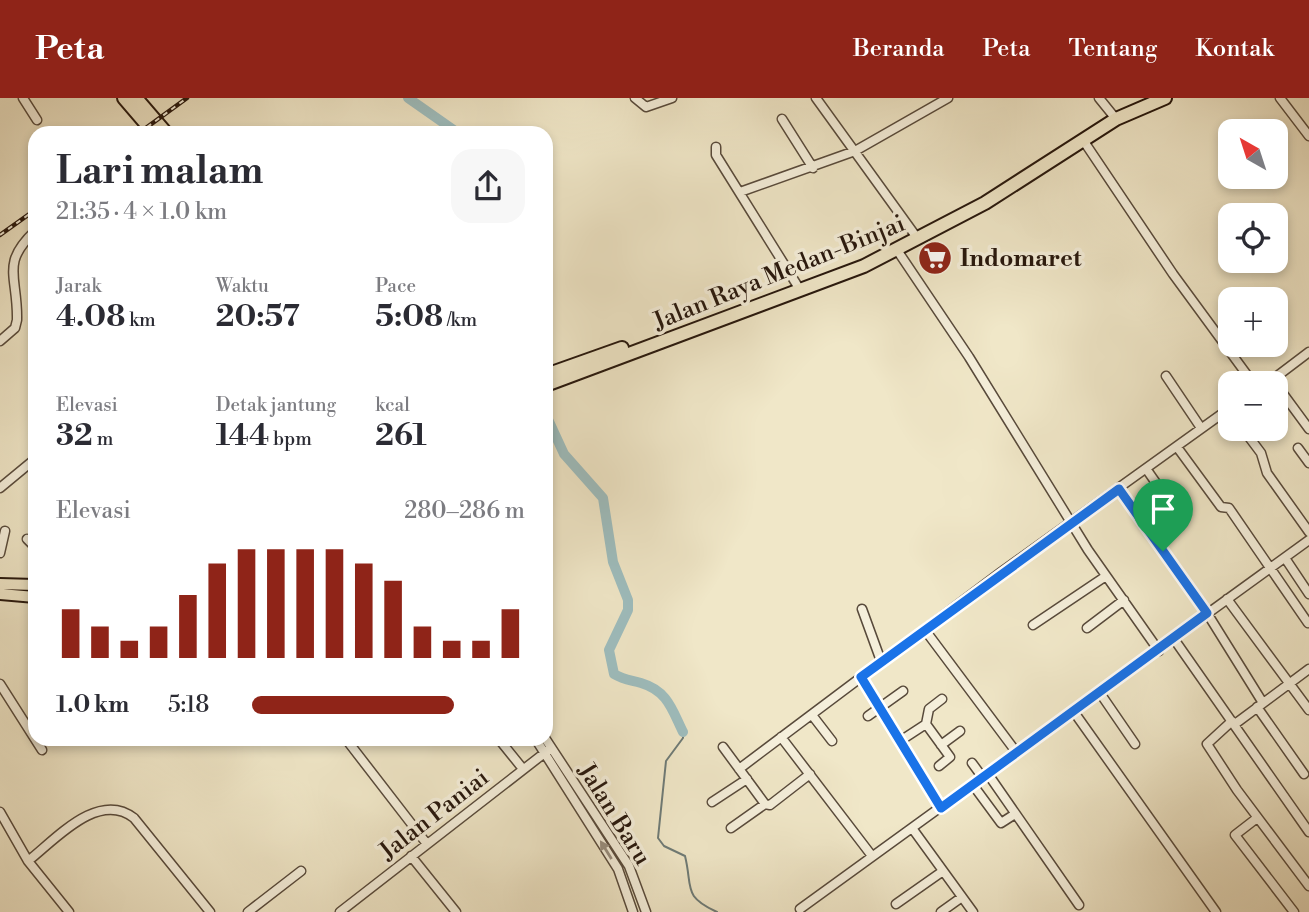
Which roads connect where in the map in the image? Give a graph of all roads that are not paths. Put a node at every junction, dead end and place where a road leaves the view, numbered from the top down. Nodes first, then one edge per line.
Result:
1 (23, 98) edge
2 (124, 98) edge
3 (136, 98) edge
4 (635, 98) edge
5 (672, 98) edge
6 (816, 98) edge
7 (948, 98) edge
8 (1099, 98) edge
9 (1148, 98) edge
10 (1165, 98) edge
11 (1280, 98) edge
12 (1114, 117) junction
13 (782, 119) dead end
14 (37, 120) dead end
15 (148, 126) edge
16 (160, 126) edge
17 (1309, 136) edge
18 (1083, 140) junction
19 (716, 147) dead end
20 (855, 151) junction
21 (813, 168) junction
22 (740, 192) junction
23 (923, 233) junction
24 (28, 237) edge
25 (897, 250) junction
26 (797, 285) junction
27 (0, 341) edge
28 (1309, 352) edge
29 (568, 371) junction
30 (1244, 371) edge
31 (1285, 371) edge
32 (553, 374) edge
33 (1166, 376) dead end
34 (553, 381) edge
35 (1288, 403) edge
36 (1218, 417) edge
37 (1201, 428) junction
38 (1309, 429) edge
39 (1252, 441) edge
40 (1177, 447) junction
41 (1298, 448) dead end
42 (1309, 463) edge
43 (28, 465) edge
44 (1147, 470) junction
45 (0, 488) edge
46 (1119, 489) junction
47 (1179, 516) dead end
48 (1072, 522) junction
49 (5, 531) dead end
50 (1309, 531) edge
51 (1309, 540) edge
52 (0, 553) edge
53 (1285, 558) junction
54 (1271, 569) junction
55 (1106, 576) junction
56 (0, 584) edge
57 (28, 585) edge
58 (0, 594) edge
59 (1309, 594) edge
60 (28, 596) edge
61 (1227, 599) junction
62 (1124, 600) junction
63 (862, 609) dead end
64 (1207, 613) junction
65 (1308, 623) edge
66 (1033, 625) dead end
67 (1087, 628) dead end
68 (925, 630) junction
69 (1174, 639) junction
70 (1159, 651) junction
71 (881, 661) junction
72 (1309, 669) edge
73 (861, 677) junction
74 (0, 684) edge
75 (1288, 684) junction
76 (903, 691) dead end
77 (1100, 693) junction
78 (942, 699) dead end
79 (1260, 705) junction
80 (879, 707) junction
81 (1309, 710) edge
82 (1074, 712) junction
83 (812, 715) junction
84 (868, 716) dead end
85 (1233, 722) junction
86 (926, 724) junction
87 (28, 728) edge
88 (960, 731) dead end
89 (781, 737) junction
90 (832, 741) dead end
91 (900, 741) junction
92 (1135, 744) dead end
93 (941, 745) junction
94 (39, 746) edge
95 (351, 746) edge
96 (504, 746) edge
97 (544, 746) edge
98 (547, 746) edge
99 (723, 747) dead end
100 (42, 750) dead end
101 (548, 750) junction
102 (1017, 753) junction
103 (972, 763) dead end
104 (939, 766) dead end
105 (523, 769) junction
106 (739, 769) junction
107 (810, 774) junction
108 (1304, 774) dead end
109 (985, 776) junction
110 (747, 779) junction
111 (973, 785) junction
112 (712, 802) dead end
113 (765, 804) junction
114 (941, 808) junction
115 (0, 812) edge
116 (1015, 814) junction
117 (1257, 818) junction
118 (732, 828) dead end
119 (912, 828) junction
120 (1309, 832) edge
121 (427, 844) junction
122 (411, 856) junction
123 (872, 856) junction
124 (28, 861) junction
125 (302, 871) dead end
126 (943, 871) junction
127 (1309, 886) edge
128 (962, 897) junction
129 (896, 904) dead end
130 (1079, 905) dead end
131 (800, 909) dead end
132 (69, 912) edge
133 (210, 912) edge
134 (248, 912) edge
135 (340, 912) edge
136 (456, 912) edge
137 (634, 912) edge
138 (646, 912) edge
139 (940, 912) edge
140 (973, 912) edge
141 (1216, 912) edge
142 (1294, 912) edge

1 - 14 street
2 - 15 highway
3 - 16 highway
4 - 5 street
6 - 20 street
7 - 20 street
8 - 12 street
9 - 12 highway, Jalan Raya Medan-Binjai
10 - 12 highway, Jalan Raya Medan-Binjai
11 - 17 street
12 - 18 highway, Jalan Raya Medan-Binjai
12 - 23 highway, Jalan Raya Medan-Binjai
13 - 21 street
18 - 23 highway, Jalan Raya Medan-Binjai
18 - 30 street
19 - 22 street
20 - 21 street
20 - 23 street
21 - 22 street
22 - 26 street
23 - 25 highway, Jalan Raya Medan-Binjai
23 - 26 highway, Jalan Raya Medan-Binjai
24 - 27 street
25 - 29 highway, Jalan Raya Medan-Binjai
25 - 48 street
26 - 29 highway, Jalan Raya Medan-Binjai
28 - 31 street
29 - 32 highway, Jalan Raya Medan-Binjai
29 - 34 highway, Jalan Raya Medan-Binjai
33 - 37 street
35 - 38 street
36 - 37 street
37 - 40 street
39 - 50 street
40 - 44 street
40 - 54 street
41 - 42 street
43 - 45 street
44 - 46 street
44 - 47 street
46 - 48 street
46 - 64 street
48 - 55 street
48 - 68 street
49 - 52 street
51 - 53 street
53 - 54 street
53 - 59 street
54 - 61 street
54 - 65 street
55 - 62 street
55 - 66 street
56 - 57 main road
58 - 60 main road
61 - 64 street
61 - 75 street
62 - 67 street
62 - 70 street
63 - 71 street
64 - 69 street
64 - 79 street
68 - 71 street
68 - 102 street
69 - 70 street
69 - 85 street
70 - 77 street
71 - 73 street
72 - 75 street
73 - 80 street
73 - 83 street
74 - 87 street
75 - 79 street
75 - 81 street
76 - 80 street
77 - 82 street
77 - 92 street
78 - 86 street
79 - 85 street
79 - 108 street
80 - 84 street
80 - 91 street
82 - 102 street
82 - 141 street
83 - 89 street
83 - 90 street
85 - 117 street
85 - 120 street
86 - 91 street
86 - 93 street
88 - 93 street
89 - 106 street
89 - 107 street
91 - 114 street
93 - 104 street
94 - 100 street
95 - 121 street
96 - 105 street
97 - 101 street, Jalan Baru
98 - 101 street, Jalan Baru
99 - 106 street
101 - 105 street, Jalan Paniai
137 -> 101 street, Jalan Baru
101 - 138 street, Jalan Baru
102 - 109 street
103 - 109 street
105 - 121 street, Jalan Paniai
106 - 110 street
107 - 113 street
107 - 123 street
109 - 111 street
109 - 116 street
110 - 112 street
110 - 113 street
111 - 114 street
111 - 116 street
113 - 118 street
114 - 119 street
115 - 124 street
116 - 130 street
117 - 127 street
117 - 142 street
119 - 123 street
119 - 126 street
121 - 122 street, Jalan Paniai
122 - 135 street, Jalan Paniai
122 - 136 street
123 - 131 street
124 - 132 street
124 - 133 street
125 - 134 street
126 - 128 street
126 - 129 street
128 - 139 street
128 - 140 street

